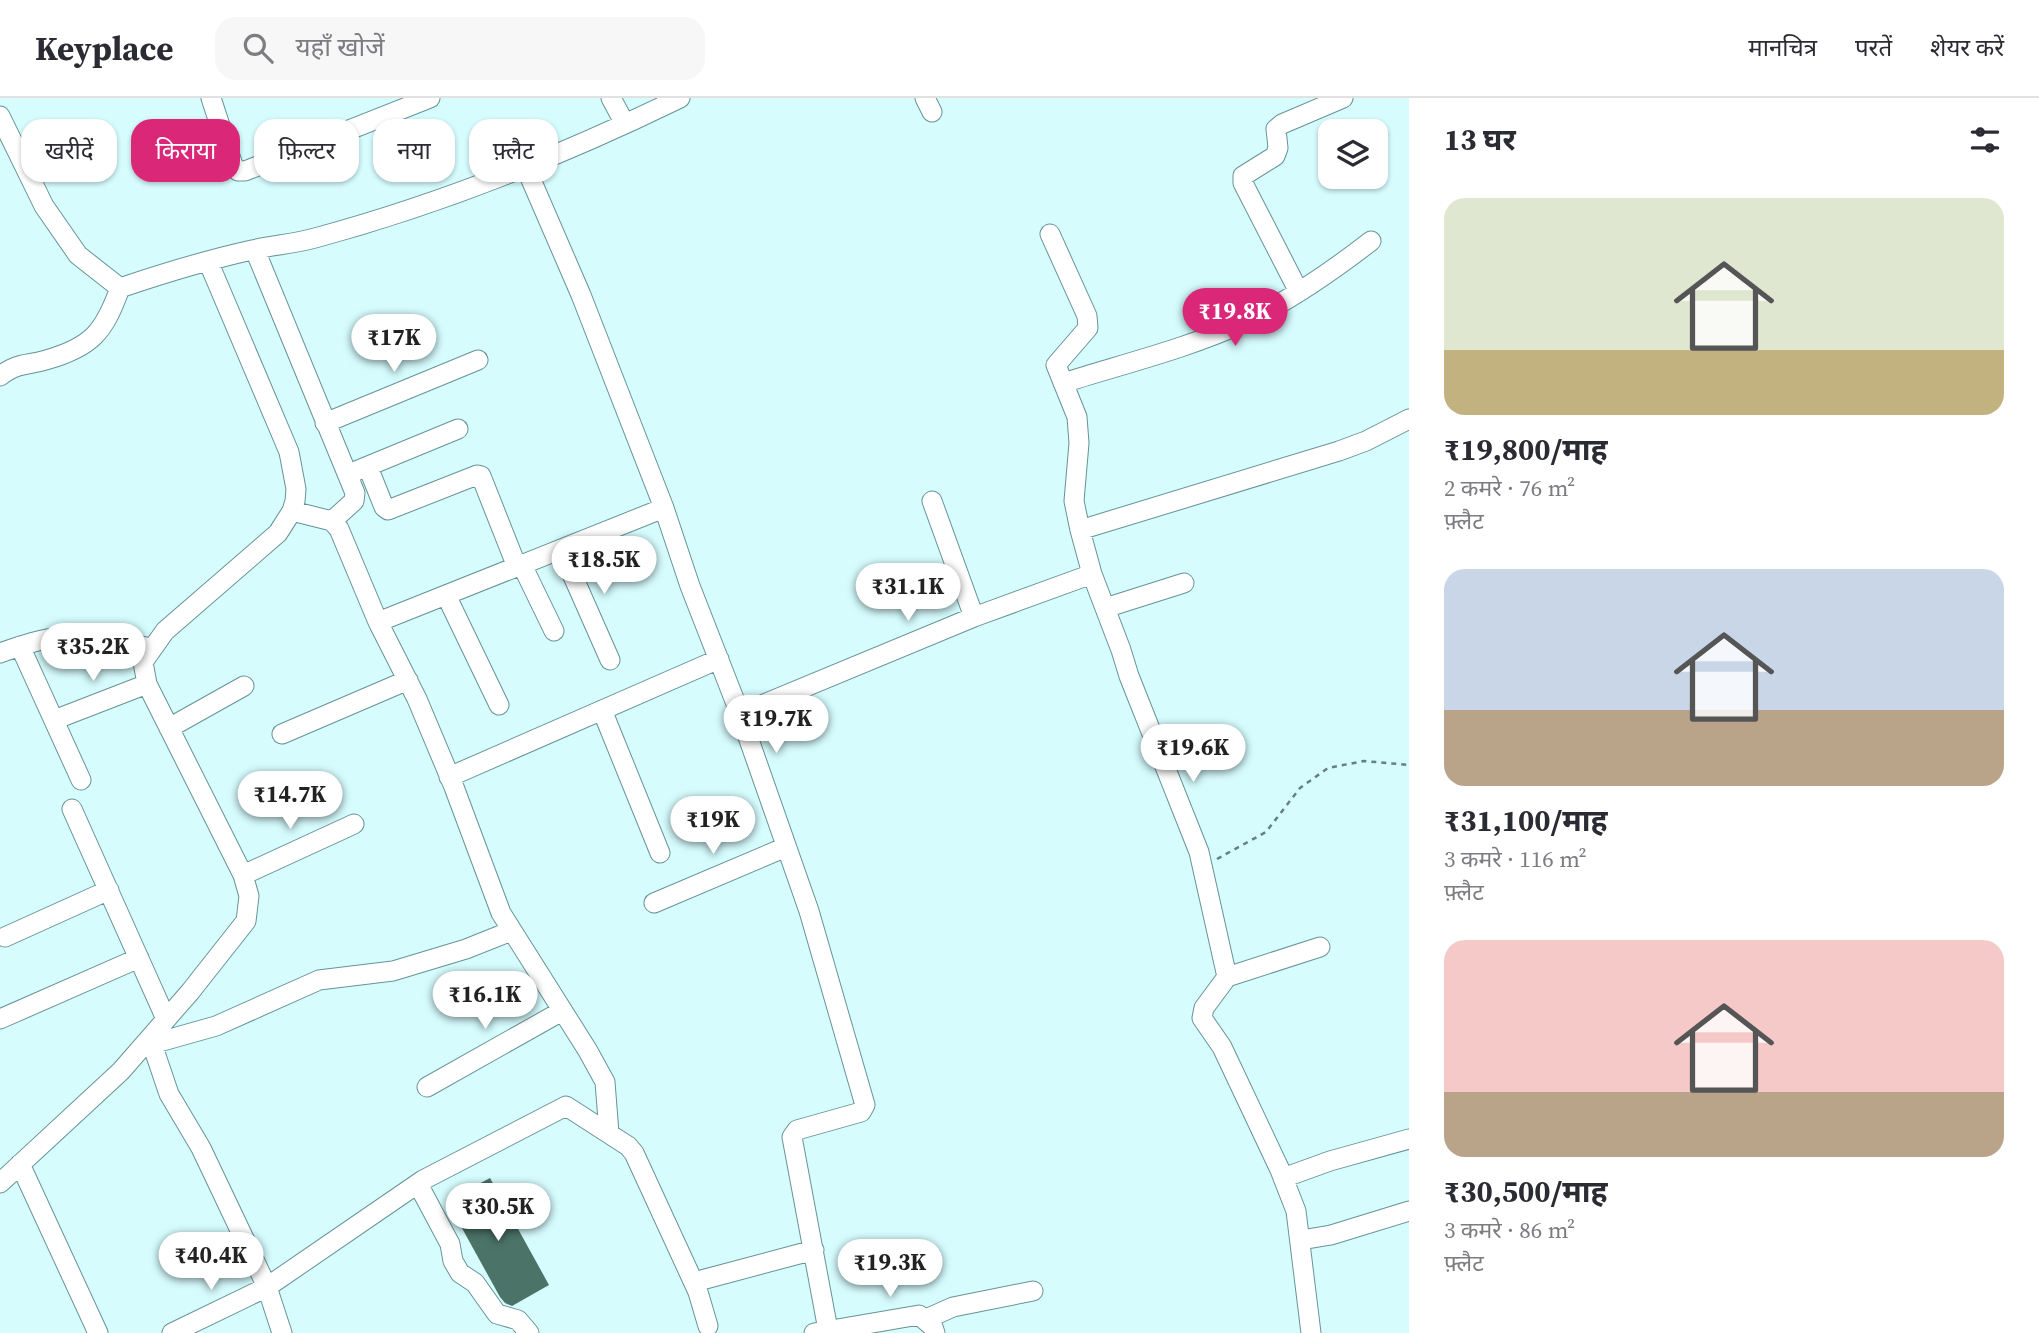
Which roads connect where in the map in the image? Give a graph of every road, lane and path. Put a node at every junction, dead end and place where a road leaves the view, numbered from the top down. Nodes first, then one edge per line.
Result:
1 (211, 98) edge
2 (430, 98) edge
3 (611, 98) edge
4 (680, 98) edge
5 (1343, 98) edge
6 (0, 116) edge
7 (625, 124) junction
8 (558, 154) edge
9 (491, 182) edge
10 (532, 182) edge
11 (1050, 234) dead end
12 (1371, 241) dead end
13 (255, 250) junction
14 (208, 261) junction
15 (120, 288) junction
16 (1299, 292) junction
17 (478, 360) dead end
18 (0, 376) edge
19 (1063, 383) junction
20 (1409, 419) edge
21 (325, 423) junction
22 (458, 429) dead end
23 (368, 467) junction
24 (348, 474) junction
25 (932, 501) dead end
26 (664, 508) junction
27 (292, 512) junction
28 (332, 521) junction
29 (1080, 530) junction
30 (561, 549) junction
31 (519, 566) junction
32 (1092, 573) junction
33 (1184, 583) dead end
34 (446, 595) junction
35 (1105, 608) junction
36 (974, 617) junction
37 (378, 622) junction
38 (554, 631) dead end
39 (20, 646) junction
40 (151, 648) junction
41 (0, 653) edge
42 (610, 660) dead end
43 (719, 660) junction
44 (408, 680) junction
45 (147, 684) junction
46 (244, 686) dead end
47 (499, 705) dead end
48 (602, 710) junction
49 (740, 714) junction
50 (54, 720) junction
51 (169, 728) junction
52 (282, 734) dead end
53 (1409, 765) edge
54 (449, 777) junction
55 (81, 780) dead end
56 (72, 808) dead end
57 (354, 824) dead end
58 (786, 847) junction
59 (660, 853) dead end
60 (1201, 866) junction
61 (243, 875) junction
62 (109, 890) junction
63 (654, 902) dead end
64 (510, 931) junction
65 (5, 937) dead end
66 (1320, 947) dead end
67 (139, 958) junction
68 (1227, 977) junction
69 (562, 1011) junction
70 (0, 1019) edge
71 (166, 1019) junction
72 (151, 1041) junction
73 (427, 1087) dead end
74 (609, 1133) junction
75 (1409, 1139) edge
76 (20, 1164) junction
77 (1283, 1178) junction
78 (0, 1183) edge
79 (418, 1184) junction
80 (1409, 1211) edge
81 (1301, 1240) junction
82 (814, 1250) junction
83 (694, 1282) junction
84 (267, 1287) junction
85 (1033, 1291) dead end
86 (708, 1326) dead end
87 (930, 1326) edge
88 (821, 1331) edge
89 (97, 1333) edge
90 (172, 1333) edge
91 (282, 1333) edge
92 (529, 1333) edge
93 (1311, 1333) edge

1 - 2 street
3 - 7 street
4 - 7 street
5 - 16 street
6 - 15 street
7 - 8 street
9 - 13 street
10 - 26 street
11 - 19 street
12 - 16 street
13 - 14 street
13 - 21 street
14 - 15 street
14 - 27 street
15 - 18 street
16 - 19 street
17 - 21 street
19 - 29 street
20 - 29 street
21 - 24 street
22 - 23 street
23 - 24 street
23 - 31 street
24 - 28 street
25 - 36 street
26 - 30 street
26 - 43 street
27 - 28 street
27 - 40 street
28 - 37 street
29 - 32 street
30 - 31 street
30 - 42 street
31 - 34 street
31 - 38 street
32 - 35 street
32 - 36 street
33 - 35 street
34 - 37 street
34 - 47 street
35 - 60 street
36 - 49 street
37 - 44 street
39 - 40 street
39 - 41 street
39 - 50 street
40 - 45 street
43 - 48 street
43 - 49 street
44 - 52 street
44 - 54 street
45 - 50 street
45 - 51 street
46 - 51 street
48 - 54 street
48 - 59 street
49 - 58 street
50 - 55 street
51 - 61 street
53 - 60 path
54 - 64 street
56 - 62 street
57 - 61 street
58 - 63 street
58 - 82 street
60 - 68 street
61 - 71 street
62 - 65 street
62 - 67 street
64 - 69 street
64 - 72 street
66 - 68 street
67 - 70 street
67 - 71 street
68 - 77 street
69 - 73 street
69 - 74 street
71 - 72 street
72 - 76 street
72 - 84 street
74 - 79 street
74 - 83 street
75 - 77 street
76 - 78 street
76 - 89 street
77 - 81 street
79 - 84 street
79 - 92 street
80 - 81 street
81 - 93 street
82 - 83 street
82 - 88 street
83 - 86 street
84 - 90 street
84 - 91 street
85 - 87 street
87 - 88 street

